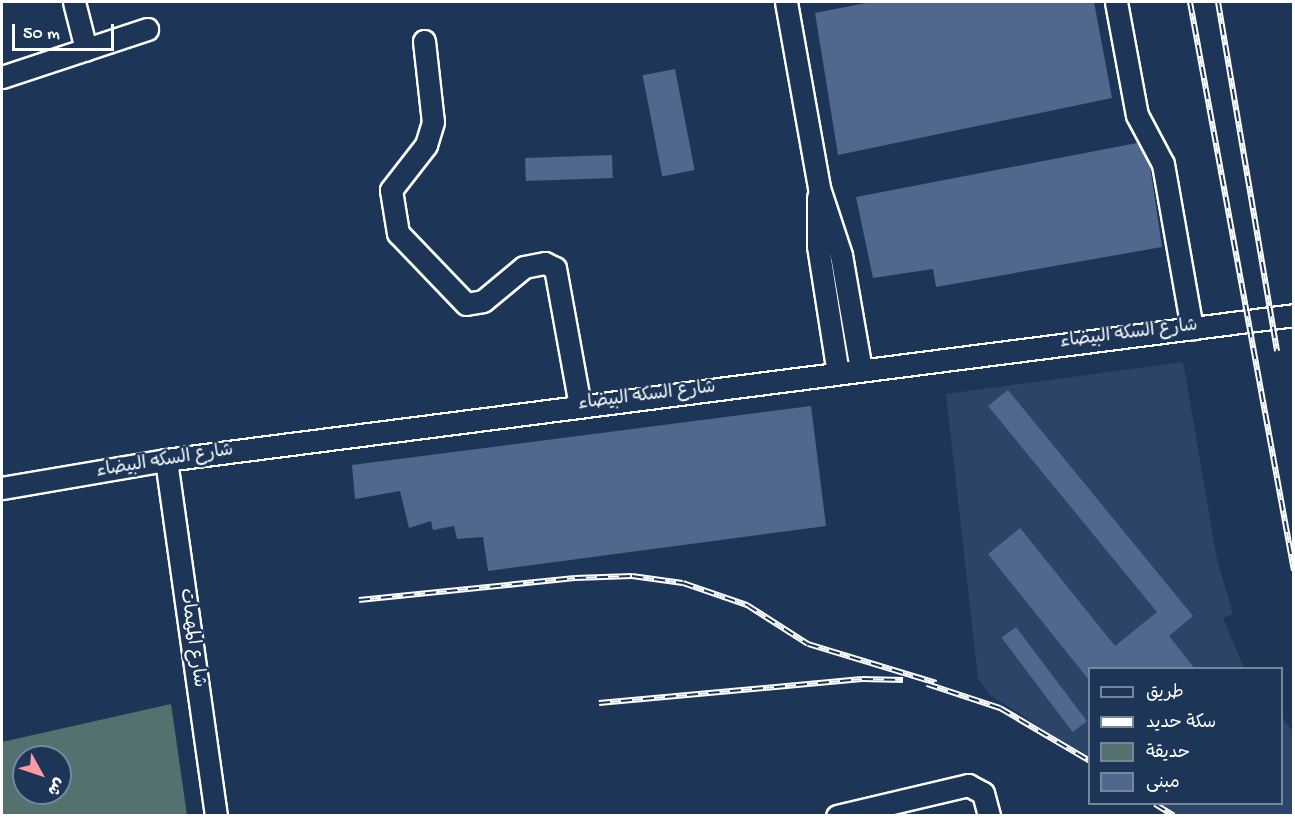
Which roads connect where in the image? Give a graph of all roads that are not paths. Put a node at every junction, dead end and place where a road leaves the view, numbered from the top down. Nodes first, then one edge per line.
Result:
1 (74, 2) edge
2 (786, 2) edge
3 (1116, 2) edge
4 (147, 29) dead end
5 (424, 41) dead end
6 (86, 49) junction
7 (2, 77) edge
8 (819, 188) junction
9 (1293, 315) edge
10 (1192, 328) junction
11 (861, 370) junction
12 (838, 373) junction
13 (580, 406) junction
14 (166, 460) junction
15 (2, 488) edge
16 (216, 816) edge
17 (837, 816) edge
18 (989, 816) edge

1 - 6 street
2 - 8 street
3 - 10 street
4 - 6 street
5 - 13 street
6 - 7 street
8 - 11 street
8 - 12 street
9 - 10 street, شارع السكه البيضاء
10 - 11 street, شارع السكه البيضاء
11 - 12 street, شارع السكه البيضاء
12 - 13 street, شارع السكه البيضاء
13 - 14 street, شارع السكه البيضاء
14 - 15 street, شارع السكه البيضاء
14 - 16 street, شارع المهمات
17 - 18 street

